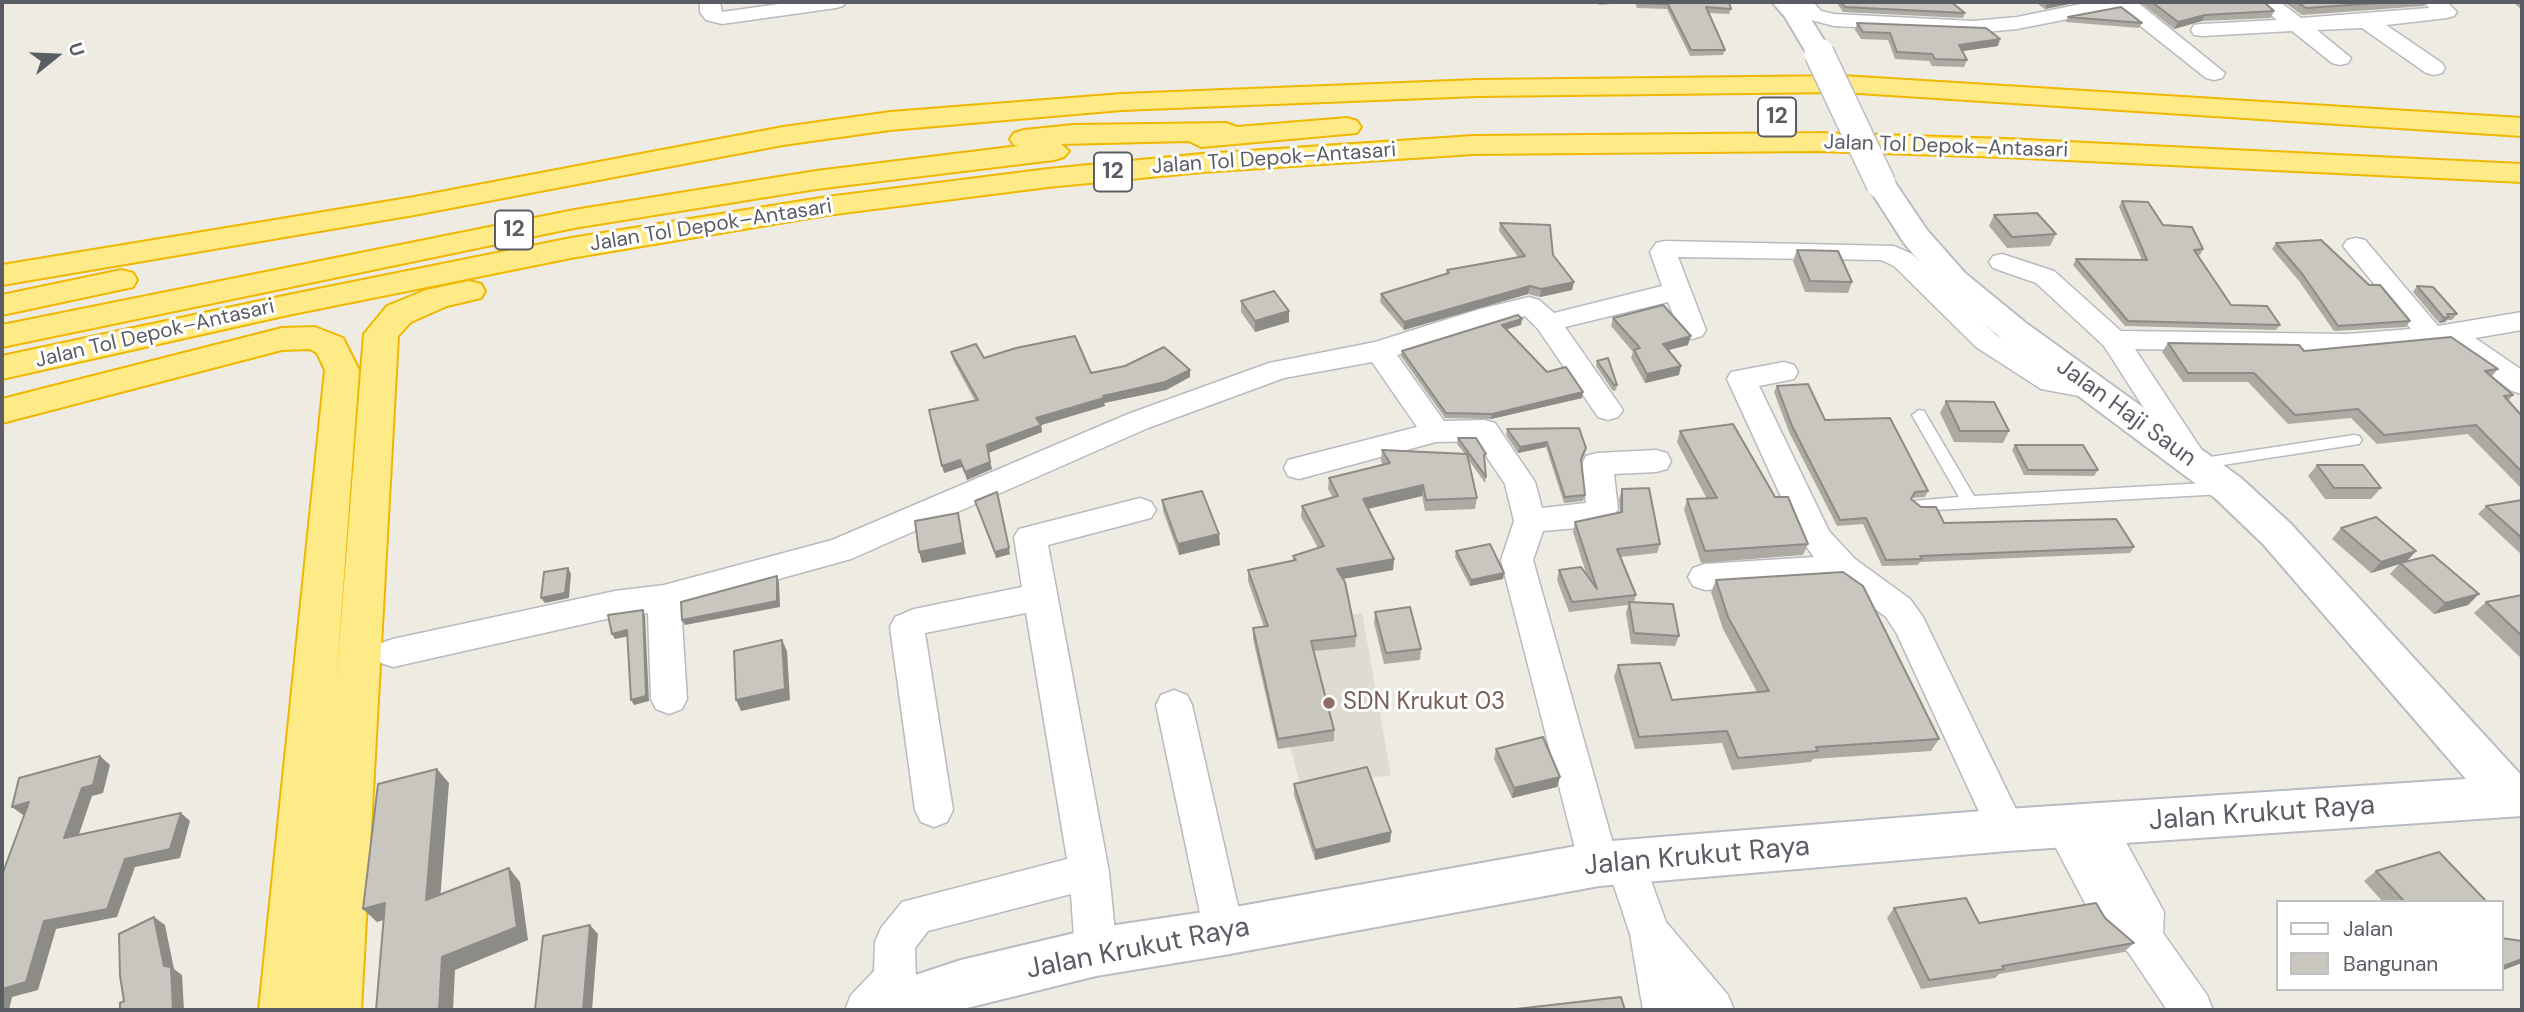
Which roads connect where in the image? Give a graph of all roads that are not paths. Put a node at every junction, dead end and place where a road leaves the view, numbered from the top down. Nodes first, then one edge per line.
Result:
1 (710, 2) edge
2 (834, 2) edge
3 (1784, 2) edge
4 (1801, 2) edge
5 (2122, 2) edge
6 (2267, 2) edge
7 (2434, 2) edge
8 (2366, 21) junction
9 (2295, 25) junction
10 (2202, 30) dead end
11 (2340, 58) dead end
12 (2434, 68) dead end
13 (2214, 73) dead end
14 (1703, 116) dead end
15 (1662, 117) dead end
16 (2522, 127) edge
17 (1263, 132) junction
18 (1818, 142) junction
19 (2522, 148) edge
20 (2522, 173) edge
21 (2356, 246) dead end
22 (2002, 261) dead end
23 (2, 275) edge
24 (1678, 291) junction
25 (2, 305) edge
26 (2522, 321) edge
27 (1548, 323) junction
28 (1692, 330) dead end
29 (2440, 334) junction
30 (2, 336) edge
31 (2114, 341) junction
32 (1379, 351) junction
33 (2, 368) edge
34 (1784, 372) dead end
35 (2522, 384) edge
36 (2095, 389) junction
37 (1608, 410) dead end
38 (2, 411) edge
39 (1919, 415) dead end
40 (1436, 432) junction
41 (2354, 440) dead end
42 (1656, 461) dead end
43 (2196, 464) junction
44 (1299, 468) dead end
45 (2228, 488) junction
46 (1970, 502) junction
47 (1918, 505) edge
48 (1140, 510) dead end
49 (1530, 521) junction
50 (1843, 568) junction
51 (1705, 577) dead end
52 (1040, 597) junction
53 (664, 598) junction
54 (393, 653) dead end
55 (669, 699) dead end
56 (1174, 705) dead end
57 (2516, 797) edge
58 (934, 810) dead end
59 (2080, 826) junction
60 (2007, 830) junction
61 (1612, 863) junction
62 (1089, 872) junction
63 (1224, 932) junction
64 (1650, 934) junction
65 (1096, 952) junction
66 (285, 1010) edge
67 (335, 1010) edge
68 (866, 1010) edge
69 (885, 1010) edge
70 (1664, 1010) edge
71 (1713, 1010) edge
72 (2192, 1010) edge

1 - 2 street
3 - 36 street, Jalan Haji Saun, bridge
4 - 5 street
5 - 13 street
6 - 9 street
7 - 8 street
8 - 9 street
8 - 12 street
9 - 10 street
9 - 11 street
14 - 19 highway, Jalan Tol Depok–Antasari / 12
15 - 17 highway, Jalan Tol Depok–Antasari / 12
16 - 23 highway
17 - 25 highway
17 - 30 highway, Jalan Tol Depok–Antasari / 12
18 - 20 highway, Jalan Tol Depok–Antasari / 12
18 - 33 highway, Jalan Tol Depok–Antasari / 12
18 - 67 highway
21 - 29 street
22 - 31 street
24 - 27 street
24 - 28 street
24 - 36 street
26 - 29 street
27 - 32 street
27 - 37 street
29 - 31 street
29 - 35 street
31 - 43 street
32 - 40 street
32 - 53 street
34 - 50 street
36 - 43 street, Jalan Haji Saun
38 - 66 highway
39 - 46 lane
40 - 44 street
40 - 49 street
41 - 43 lane
42 - 49 street
43 - 45 street, Jalan Haji Saun
45 - 46 lane
45 - 57 street, Jalan Haji Saun
46 - 47 lane
48 - 52 street
49 - 61 street
50 - 51 street
50 - 60 street
52 - 58 street
52 - 62 street
53 - 54 street
53 - 55 street
56 - 63 street
57 - 59 street, Jalan Krukut Raya
59 - 60 street, Jalan Krukut Raya
59 - 72 street
60 - 61 street, Jalan Krukut Raya
61 - 63 street, Jalan Krukut Raya
61 - 64 street
62 - 65 street
62 - 68 street
63 - 65 street, Jalan Krukut Raya
64 - 70 street
64 - 71 street
65 - 69 street, Jalan Krukut Raya

